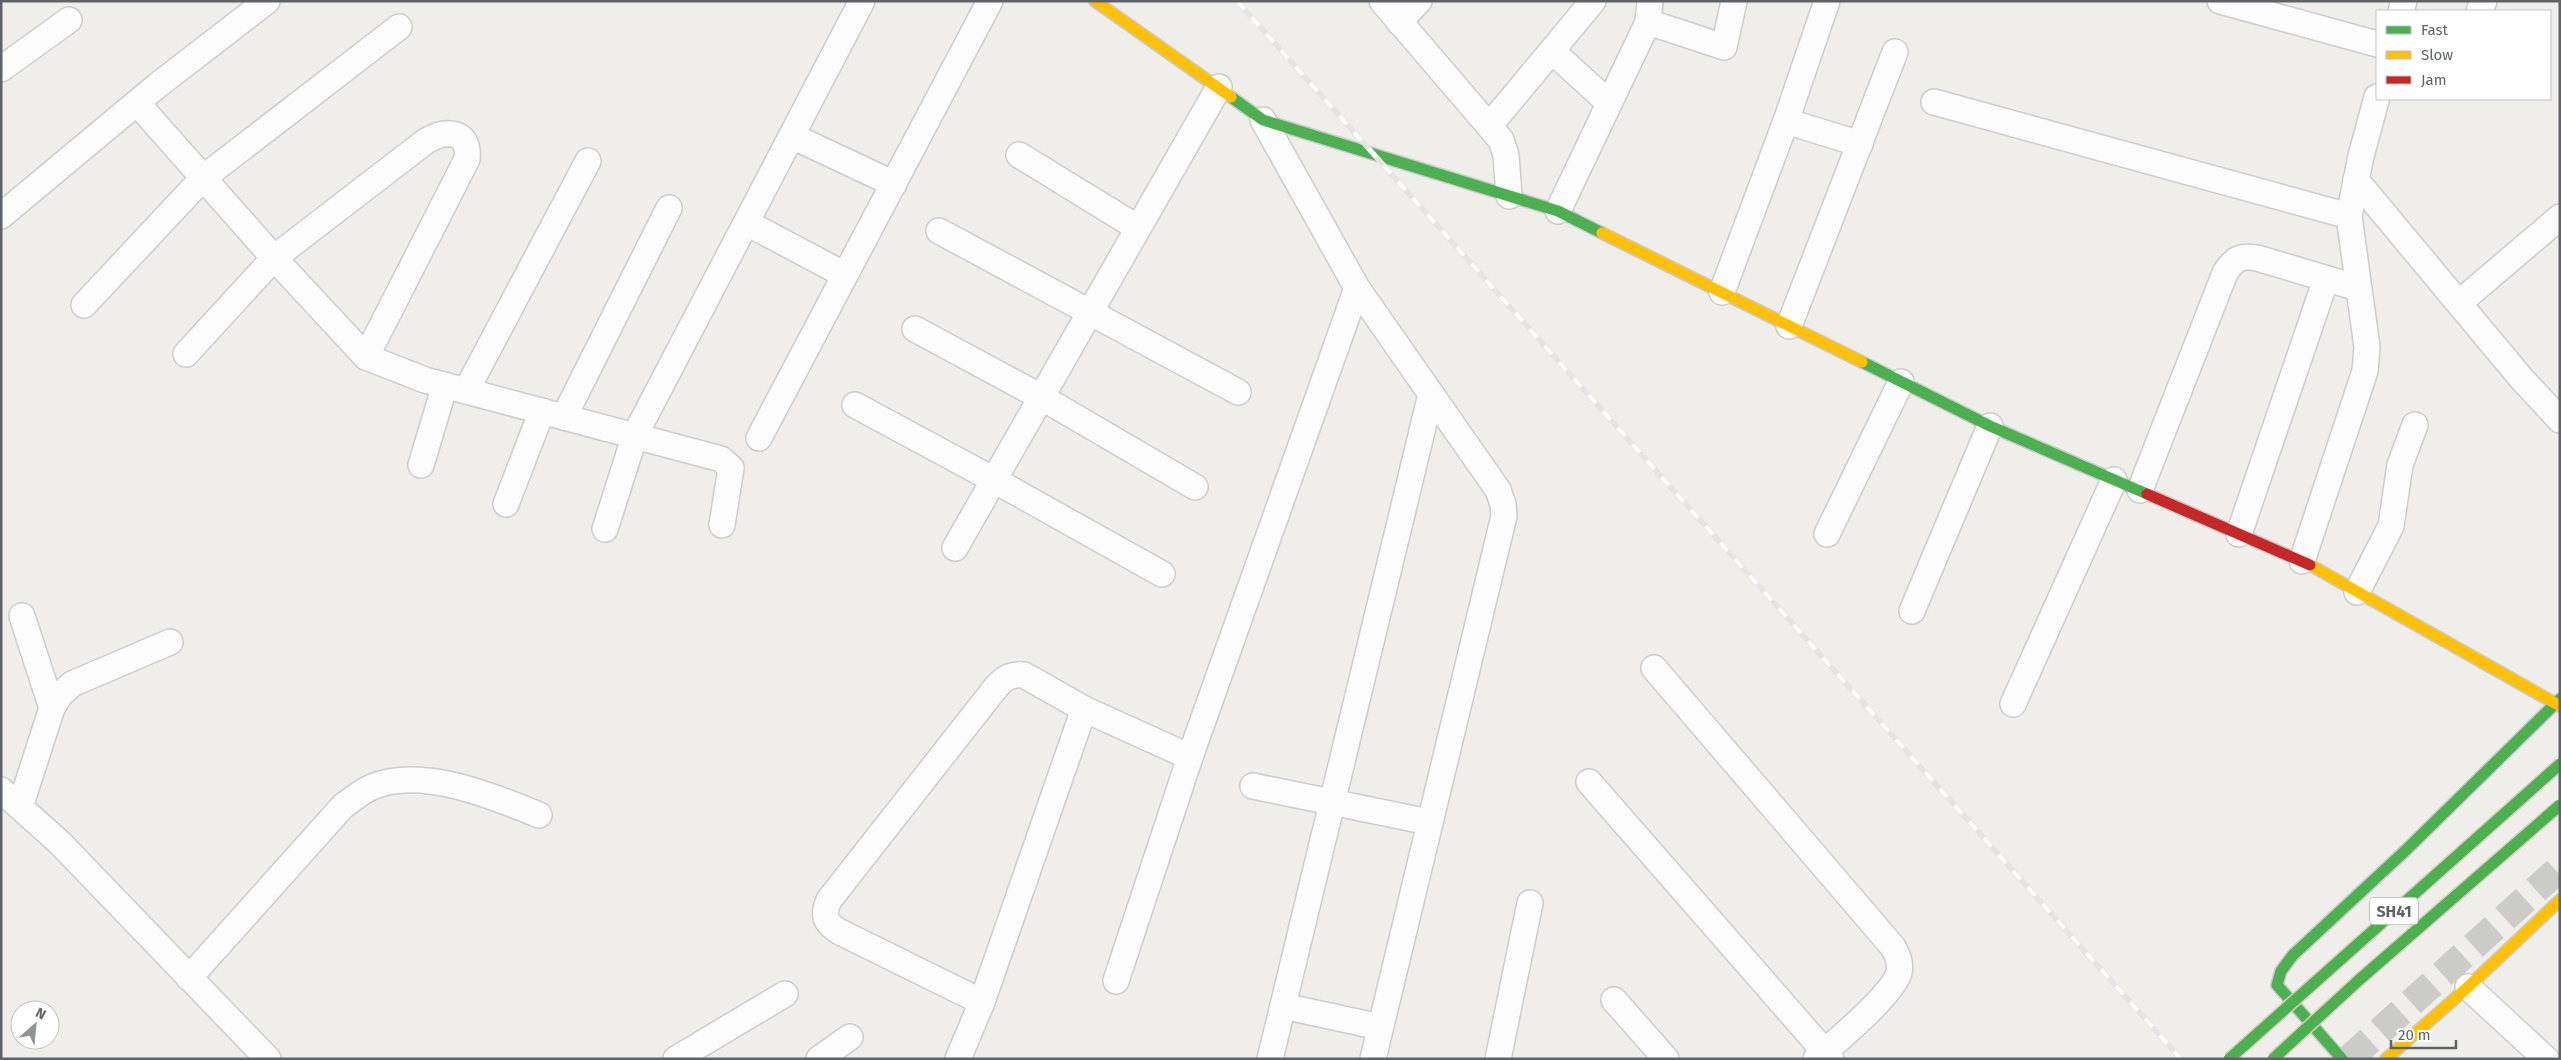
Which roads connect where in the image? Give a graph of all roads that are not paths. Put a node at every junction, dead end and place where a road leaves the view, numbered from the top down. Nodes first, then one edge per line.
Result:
1 (266, 1) edge
2 (862, 1) edge
3 (990, 1) edge
4 (1096, 1) edge
5 (1382, 1) edge
6 (1419, 1) edge
7 (1593, 1) edge
8 (1734, 1) edge
9 (1827, 1) edge
10 (2220, 1) edge
11 (2245, 4) edge
12 (1649, 12) edge
13 (69, 20) dead end
14 (1400, 22) junction
15 (399, 27) dead end
16 (2376, 44) edge
17 (1552, 51) junction
18 (1895, 52) dead end
19 (1, 69) edge
20 (1219, 87) junction
21 (2376, 100) edge
22 (1934, 102) dead end
23 (137, 103) junction
24 (1609, 103) junction
25 (1263, 120) junction
26 (1786, 121) junction
27 (1490, 125) junction
28 (792, 136) junction
29 (1860, 144) junction
30 (1019, 155) dead end
31 (588, 161) dead end
32 (203, 178) junction
33 (2356, 180) junction
34 (894, 184) junction
35 (1509, 196) junction
36 (670, 208) dead end
37 (1558, 211) junction
38 (1, 216) edge
39 (2349, 216) junction
40 (2560, 217) edge
41 (746, 223) junction
42 (1138, 228) junction
43 (939, 231) dead end
44 (274, 258) junction
45 (846, 275) junction
46 (2326, 279) junction
47 (1357, 288) junction
48 (2358, 288) junction
49 (1722, 292) junction
50 (2459, 303) junction
51 (84, 305) dead end
52 (1089, 314) junction
53 (1789, 326) junction
54 (915, 329) dead end
55 (186, 354) dead end
56 (366, 357) junction
57 (1901, 382) junction
58 (455, 388) junction
59 (1238, 392) dead end
60 (1432, 394) junction
61 (1041, 397) junction
62 (855, 406) dead end
63 (2556, 410) edge
64 (553, 414) junction
65 (2414, 425) dead end
66 (1990, 426) junction
67 (635, 435) junction
68 (760, 438) dead end
69 (421, 465) dead end
70 (994, 480) junction
71 (2114, 480) junction
72 (1195, 487) dead end
73 (2140, 490) junction
74 (506, 504) dead end
75 (722, 525) dead end
76 (605, 529) dead end
77 (1827, 534) dead end
78 (2239, 534) junction
79 (955, 548) dead end
80 (2302, 561) junction
81 (1162, 574) dead end
82 (2357, 592) junction
83 (1912, 611) dead end
84 (22, 616) dead end
85 (170, 642) dead end
86 (1654, 668) dead end
87 (2558, 703) edge
88 (2013, 704) dead end
89 (52, 708) junction
90 (1084, 709) junction
91 (1190, 758) junction
92 (2560, 764) edge
93 (1589, 782) dead end
94 (1253, 786) dead end
95 (1, 790) edge
96 (1332, 803) junction
97 (2560, 804) edge
98 (20, 807) junction
99 (539, 815) dead end
100 (1428, 822) junction
101 (2560, 900) edge
102 (1530, 903) dead end
103 (188, 978) junction
104 (1116, 981) dead end
105 (2468, 987) junction
106 (785, 994) dead end
107 (1614, 1000) dead end
108 (982, 1002) junction
109 (1283, 1006) junction
110 (1380, 1027) junction
111 (850, 1037) dead end
112 (1824, 1056) edge
113 (1500, 1057) edge
114 (268, 1059) edge
115 (676, 1059) edge
116 (819, 1059) edge
117 (958, 1059) edge
118 (1270, 1059) edge
119 (1372, 1059) edge
120 (1666, 1059) edge
121 (2229, 1059) edge
122 (2273, 1059) edge
123 (2342, 1059) edge
124 (2386, 1059) edge
125 (2546, 1059) edge

1 - 23 street
2 - 28 street
3 - 34 street
4 - 20 street
5 - 14 street
6 - 14 street
7 - 17 street
8 - 12 street
9 - 26 street
10 - 11 street
11 - 16 street
12 - 24 street
13 - 19 street
14 - 27 street
15 - 32 street
17 - 24 street
17 - 27 street
18 - 29 street
20 - 25 street
20 - 42 street
21 - 33 street
22 - 39 street
23 - 32 street
23 - 38 street
24 - 37 street
25 - 35 street
25 - 47 street
26 - 29 street
26 - 49 street
27 - 35 street
28 - 34 street
28 - 41 street
29 - 53 street
30 - 42 street
31 - 58 street
32 - 44 street
32 - 51 street
33 - 39 street
33 - 50 street
34 - 45 street
35 - 37 street
36 - 64 street
37 - 49 street
39 - 48 street
40 - 50 street
41 - 45 street
41 - 67 street
42 - 52 street
43 - 52 street
44 - 55 street
44 - 56 street
44 - 56 street
45 - 68 street
46 - 48 street
46 - 73 street
46 - 78 street
47 - 60 street
47 - 91 street
48 - 80 street
49 - 53 street
50 - 63 street
52 - 59 street
52 - 61 street
53 - 57 street
54 - 61 street
56 - 58 street
57 - 66 street
57 - 77 street
58 - 64 street
58 - 69 street
60 - 96 street
60 - 100 street
61 - 70 street
61 - 72 street
62 - 70 street
64 - 67 street
64 - 74 street
65 - 82 street
66 - 71 street
66 - 83 street
67 - 75 street
67 - 76 street
70 - 79 street
70 - 81 street
71 - 73 street
71 - 88 street
73 - 78 street
78 - 80 street
80 - 82 street
82 - 87 street
84 - 89 street
85 - 89 street
86 - 112 street
87 - 123 street
89 - 98 street
90 - 91 street
90 - 108 street
90 - 108 street
91 - 104 street
92 - 121 street, SH41, bridge
93 - 112 street
94 - 96 street
95 - 98 street
96 - 100 street
96 - 109 street
97 - 122 street, SH41, bridge
98 - 103 street
99 - 103 street
100 - 110 street
101 - 105 street
102 - 113 street
103 - 114 street
105 - 124 street
105 - 125 street
106 - 115 street
107 - 120 street
108 - 117 street
109 - 110 street
109 - 118 street
110 - 119 street
111 - 116 street

